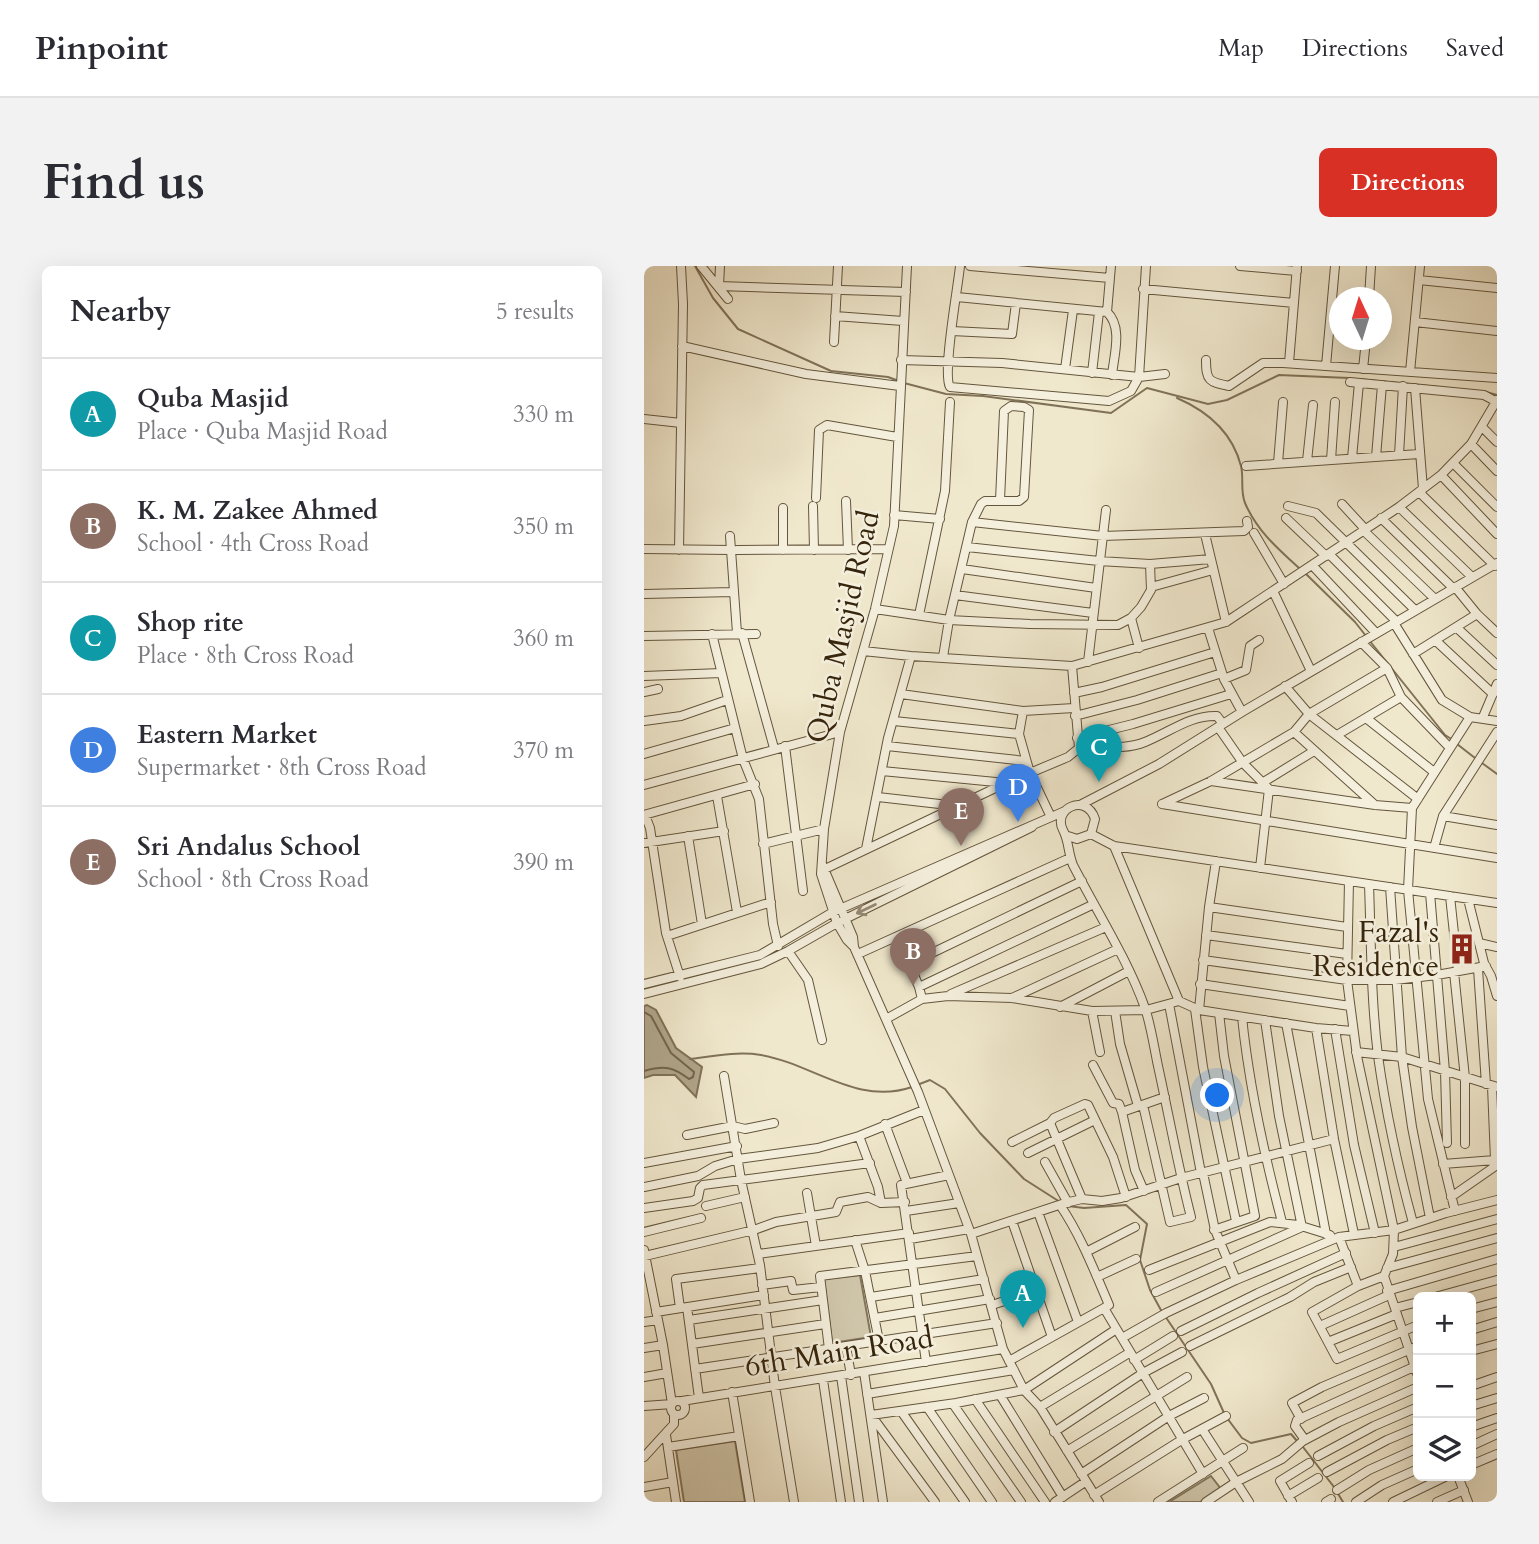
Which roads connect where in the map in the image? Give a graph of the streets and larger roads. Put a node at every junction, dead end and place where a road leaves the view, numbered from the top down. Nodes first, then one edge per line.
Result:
1 (681, 266) edge
2 (701, 266) edge
3 (720, 266) edge
4 (838, 266) edge
5 (907, 266) edge
6 (960, 266) edge
7 (971, 266) edge
8 (1111, 266) edge
9 (1146, 266) edge
10 (1240, 266) edge
11 (1335, 266) edge
12 (1371, 266) edge
13 (1420, 266) edge
14 (1297, 268) edge
15 (1110, 278) junction
16 (1419, 280) junction
17 (719, 286) junction
18 (1370, 287) edge
19 (1497, 288) edge
20 (1143, 289) junction
21 (836, 290) junction
22 (906, 292) junction
23 (957, 297) junction
24 (728, 299) dead end
25 (1016, 303) junction
26 (1294, 303) junction
27 (1073, 310) junction
28 (1103, 312) junction
29 (835, 316) junction
30 (903, 321) junction
31 (1415, 322) junction
32 (953, 331) junction
33 (1497, 331) edge
34 (834, 342) dead end
35 (682, 346) junction
36 (1365, 350) edge
37 (1206, 360) dead end
38 (948, 362) junction
39 (1289, 363) junction
40 (901, 364) junction
41 (1326, 366) junction
42 (1065, 369) junction
43 (1363, 369) junction
44 (1410, 372) junction
45 (1092, 373) junction
46 (1165, 374) dead end
47 (1112, 375) junction
48 (1139, 377) junction
49 (1497, 378) edge
50 (1382, 385) junction
51 (900, 386) junction
52 (1403, 386) junction
53 (1415, 388) junction
54 (950, 402) dead end
55 (1283, 402) dead end
56 (1335, 402) dead end
57 (1313, 405) dead end
58 (1496, 406) edge
59 (644, 419) edge
60 (681, 423) junction
61 (1482, 427) junction
62 (897, 437) junction
63 (1497, 442) edge
64 (1471, 444) junction
65 (1419, 454) junction
66 (1398, 455) junction
67 (1376, 457) junction
68 (1352, 458) junction
69 (1331, 460) junction
70 (1307, 461) junction
71 (1278, 463) junction
72 (1453, 463) junction
73 (1246, 466) dead end
74 (1497, 471) edge
75 (1441, 475) junction
76 (1421, 490) junction
77 (1000, 500) junction
78 (846, 501) dead end
79 (1342, 504) dead end
80 (1288, 506) dead end
81 (1399, 507) junction
82 (1497, 507) edge
83 (783, 508) dead end
84 (1106, 510) dead end
85 (894, 515) junction
86 (1286, 518) dead end
87 (1381, 518) junction
88 (940, 519) junction
89 (1247, 521) dead end
90 (972, 522) junction
91 (1364, 529) junction
92 (1254, 533) dead end
93 (1205, 534) junction
94 (1497, 534) edge
95 (730, 536) dead end
96 (1103, 536) junction
97 (1345, 543) junction
98 (967, 547) junction
99 (644, 549) edge
100 (888, 549) junction
101 (679, 550) junction
102 (735, 550) junction
103 (783, 550) junction
104 (814, 550) junction
105 (848, 550) junction
106 (1327, 555) junction
107 (1211, 559) junction
108 (1099, 561) junction
109 (1150, 564) junction
110 (1496, 565) edge
111 (1311, 566) junction
112 (962, 569) junction
113 (1213, 570) junction
114 (1472, 577) junction
115 (1284, 584) junction
116 (1151, 587) junction
117 (1454, 587) junction
118 (1096, 588) junction
119 (1273, 591) junction
120 (733, 592) junction
121 (644, 594) edge
122 (956, 595) junction
123 (1435, 598) junction
124 (875, 609) junction
125 (1415, 610) junction
126 (1093, 613) junction
127 (1477, 614) junction
128 (919, 615) junction
129 (1131, 618) junction
130 (949, 620) junction
131 (1226, 622) junction
132 (1395, 622) junction
133 (1091, 626) junction
134 (1456, 627) junction
135 (1208, 628) junction
136 (740, 633) junction
137 (1497, 633) edge
138 (712, 634) junction
139 (756, 634) dead end
140 (1375, 634) junction
141 (644, 636) edge
142 (1259, 640) dead end
143 (1435, 640) junction
144 (1362, 641) junction
145 (1139, 648) junction
146 (863, 650) junction
147 (1215, 652) junction
148 (1413, 654) junction
149 (911, 656) junction
150 (943, 657) junction
151 (1088, 662) junction
152 (1497, 665) edge
153 (1072, 666) junction
154 (1387, 668) junction
155 (1311, 671) junction
156 (721, 673) junction
157 (644, 676) edge
158 (1223, 676) junction
159 (1497, 684) edge
160 (1285, 686) junction
161 (658, 689) dead end
162 (644, 692) edge
163 (1074, 693) junction
164 (901, 694) junction
165 (1231, 694) junction
166 (1493, 694) junction
167 (1401, 697) junction
168 (727, 700) junction
169 (1023, 711) junction
170 (1075, 712) junction
171 (1241, 712) junction
172 (1309, 714) junction
173 (1470, 717) junction
174 (1483, 717) junction
175 (1366, 718) junction
176 (894, 720) junction
177 (1497, 720) edge
178 (644, 722) edge
179 (1221, 726) junction
180 (735, 729) junction
181 (839, 732) junction
182 (1294, 732) junction
183 (1497, 732) edge
184 (1019, 734) junction
185 (1337, 735) junction
186 (1077, 737) junction
187 (785, 746) junction
188 (887, 746) junction
189 (774, 748) junction
190 (1079, 748) junction
191 (1450, 748) junction
192 (1314, 751) junction
193 (1485, 751) junction
194 (1497, 751) edge
195 (644, 754) edge
196 (743, 759) junction
197 (1026, 761) junction
198 (1243, 763) junction
199 (882, 771) junction
200 (1433, 772) junction
201 (1030, 773) junction
202 (1211, 781) junction
203 (1006, 783) junction
204 (644, 785) edge
205 (755, 785) junction
206 (1266, 786) junction
207 (717, 796) junction
208 (878, 797) junction
209 (1418, 799) junction
210 (1080, 805) junction
211 (1375, 805) junction
212 (960, 807) junction
213 (1412, 808) junction
214 (1065, 811) junction
215 (645, 815) edge
216 (1443, 816) junction
217 (1051, 817) junction
218 (1264, 822) junction
219 (1037, 823) junction
220 (1497, 825) edge
221 (824, 828) junction
222 (724, 831) junction
223 (1091, 834) junction
224 (688, 836) junction
225 (1068, 836) junction
226 (797, 837) junction
227 (648, 842) edge
228 (763, 844) junction
229 (1410, 845) junction
230 (1114, 846) junction
231 (1434, 848) junction
232 (866, 849) junction
233 (1070, 858) junction
234 (1497, 858) edge
235 (1216, 862) junction
236 (656, 866) junction
237 (823, 867) junction
238 (1260, 868) junction
239 (644, 870) edge
240 (1082, 881) junction
241 (1349, 881) junction
242 (1370, 884) junction
243 (1390, 887) junction
244 (1408, 890) junction
245 (803, 891) dead end
246 (1430, 893) junction
247 (1450, 896) junction
248 (1468, 899) junction
249 (771, 902) junction
250 (1497, 903) edge
251 (1094, 904) junction
252 (1209, 906) junction
253 (837, 910) junction
254 (737, 912) junction
255 (841, 921) junction
256 (702, 924) junction
257 (1106, 927) junction
258 (1347, 927) junction
259 (1206, 935) junction
260 (667, 936) junction
261 (898, 936) junction
262 (1479, 943) junction
263 (778, 946) junction
264 (1497, 947) edge
265 (856, 950) junction
266 (1118, 950) junction
267 (788, 951) junction
268 (1347, 954) junction
269 (1203, 960) junction
270 (909, 964) junction
271 (1482, 967) junction
272 (1129, 971) junction
273 (1456, 971) junction
274 (1437, 975) junction
275 (1494, 976) edge
276 (680, 977) junction
277 (1416, 977) junction
278 (1347, 980) junction
279 (1372, 980) junction
280 (1395, 980) junction
281 (644, 984) edge
282 (1200, 984) junction
283 (919, 987) junction
284 (644, 994) edge
285 (948, 996) junction
286 (1497, 996) edge
287 (1012, 998) junction
288 (922, 999) junction
289 (1180, 1001) junction
290 (1169, 1004) junction
291 (1350, 1006) junction
292 (1060, 1007) junction
293 (1197, 1009) junction
294 (1115, 1010) junction
295 (1146, 1010) junction
296 (1093, 1011) junction
297 (1219, 1013) junction
298 (1242, 1017) junction
299 (886, 1020) junction
300 (1265, 1020) junction
301 (1286, 1023) junction
302 (1316, 1028) junction
303 (1335, 1029) junction
304 (1353, 1031) junction
305 (822, 1040) dead end
306 (1100, 1052) dead end
307 (1356, 1052) junction
308 (1378, 1054) junction
309 (1402, 1057) junction
310 (1093, 1065) dead end
311 (1426, 1065) junction
312 (1445, 1071) junction
313 (724, 1076) dead end
314 (1465, 1078) junction
315 (1492, 1086) edge
316 (1165, 1097) junction
317 (1140, 1105) junction
318 (924, 1110) junction
319 (1122, 1112) junction
320 (1094, 1120) junction
321 (1050, 1122) junction
322 (774, 1123) dead end
323 (885, 1124) junction
324 (733, 1126) junction
325 (687, 1135) dead end
326 (859, 1136) junction
327 (1058, 1138) junction
328 (1334, 1139) junction
329 (1012, 1142) dead end
330 (1447, 1143) dead end
331 (1465, 1144) dead end
332 (1308, 1145) junction
333 (737, 1146) junction
334 (1288, 1151) junction
335 (1028, 1153) dead end
336 (1265, 1157) junction
337 (738, 1160) junction
338 (1045, 1161) dead end
339 (1246, 1162) junction
340 (1496, 1162) edge
341 (644, 1163) edge
342 (870, 1163) junction
343 (1443, 1164) junction
344 (1224, 1168) junction
345 (1202, 1173) junction
346 (948, 1175) junction
347 (1181, 1178) junction
348 (741, 1180) junction
349 (907, 1183) junction
350 (1161, 1185) junction
351 (644, 1187) edge
352 (1144, 1191) junction
353 (807, 1193) dead end
354 (745, 1197) junction
355 (1126, 1197) junction
356 (1451, 1197) junction
357 (1082, 1199) junction
358 (1497, 1200) edge
359 (905, 1202) junction
360 (881, 1203) junction
361 (959, 1203) junction
362 (1063, 1204) junction
363 (706, 1206) dead end
364 (644, 1208) edge
365 (906, 1211) junction
366 (1455, 1211) junction
367 (1038, 1212) junction
368 (811, 1216) junction
369 (701, 1218) dead end
370 (1430, 1218) junction
371 (1497, 1219) edge
372 (1013, 1221) junction
373 (1236, 1221) junction
374 (1282, 1222) junction
375 (1413, 1223) junction
376 (1135, 1227) dead end
377 (1302, 1227) junction
378 (754, 1230) junction
379 (1214, 1230) junction
380 (1394, 1230) junction
381 (644, 1232) edge
382 (970, 1232) junction
383 (1375, 1233) junction
384 (1326, 1234) junction
385 (1354, 1234) junction
386 (909, 1236) junction
387 (1339, 1237) junction
388 (1497, 1238) edge
389 (855, 1240) junction
390 (1219, 1242) junction
391 (816, 1245) junction
392 (1394, 1247) junction
393 (1086, 1252) junction
394 (644, 1253) edge
395 (1346, 1253) junction
396 (758, 1254) junction
397 (977, 1256) junction
398 (1136, 1259) dead end
399 (1497, 1259) edge
400 (1226, 1261) junction
401 (913, 1265) junction
402 (1351, 1266) junction
403 (760, 1268) junction
404 (1149, 1270) dead end
405 (865, 1271) junction
406 (1386, 1272) junction
407 (646, 1274) edge
408 (1097, 1277) junction
409 (984, 1279) junction
410 (1236, 1280) junction
411 (1497, 1280) edge
412 (762, 1284) junction
413 (1358, 1286) junction
414 (821, 1287) junction
415 (916, 1289) junction
416 (1035, 1291) junction
417 (1156, 1292) dead end
418 (1453, 1292) edge
419 (1388, 1293) junction
420 (764, 1295) junction
421 (649, 1297) edge
422 (871, 1297) junction
423 (822, 1300) junction
424 (991, 1302) junction
425 (1497, 1302) edge
426 (1413, 1304) edge
427 (1476, 1307) edge
428 (684, 1308) junction
429 (1104, 1308) junction
430 (765, 1309) junction
431 (1396, 1311) junction
432 (919, 1312) junction
433 (657, 1316) junction
434 (875, 1318) junction
435 (689, 1321) junction
436 (644, 1322) edge
437 (1078, 1322) junction
438 (1497, 1322) edge
439 (996, 1323) junction
440 (825, 1324) junction
441 (1320, 1326) junction
442 (1413, 1327) edge
443 (1476, 1328) edge
444 (1115, 1330) junction
445 (1402, 1331) junction
446 (769, 1333) junction
447 (922, 1335) junction
448 (1052, 1337) junction
449 (1122, 1338) junction
450 (880, 1342) junction
451 (1328, 1342) junction
452 (692, 1344) junction
453 (1497, 1344) edge
454 (663, 1345) junction
455 (846, 1346) junction
456 (1190, 1346) dead end
457 (644, 1348) edge
458 (1413, 1348) edge
459 (828, 1349) junction
460 (1003, 1349) junction
461 (1408, 1349) junction
462 (1476, 1350) edge
463 (1182, 1352) dead end
464 (772, 1356) junction
465 (1131, 1356) junction
466 (1413, 1360) edge
467 (1009, 1361) junction
468 (926, 1362) junction
469 (1413, 1367) edge
470 (695, 1368) junction
471 (1014, 1370) junction
472 (667, 1373) junction
473 (864, 1373) junction
474 (1143, 1373) junction
475 (851, 1375) junction
476 (841, 1376) junction
477 (644, 1377) edge
478 (1187, 1377) dead end
479 (1497, 1377) edge
480 (823, 1380) junction
481 (1476, 1384) edge
482 (775, 1387) junction
483 (1413, 1389) edge
484 (1024, 1390) junction
485 (732, 1392) junction
486 (867, 1394) junction
487 (1157, 1394) junction
488 (1000, 1395) junction
489 (699, 1398) junction
490 (1204, 1398) dead end
491 (1497, 1398) edge
492 (975, 1399) junction
493 (682, 1401) junction
494 (671, 1404) junction
495 (953, 1404) junction
496 (1476, 1404) edge
497 (644, 1406) edge
498 (927, 1407) junction
499 (1040, 1407) junction
500 (1413, 1409) edge
501 (901, 1411) junction
502 (674, 1414) junction
503 (871, 1415) junction
504 (1169, 1416) junction
505 (1226, 1416) dead end
506 (1497, 1418) edge
507 (1301, 1419) junction
508 (1476, 1425) edge
509 (1202, 1429) junction
510 (1413, 1429) edge
511 (1054, 1432) junction
512 (1497, 1434) edge
513 (666, 1435) junction
514 (739, 1436) junction
515 (1183, 1439) junction
516 (1304, 1441) junction
517 (1476, 1444) edge
518 (668, 1447) junction
519 (1243, 1448) dead end
520 (1413, 1450) edge
521 (1067, 1451) junction
522 (1497, 1454) edge
523 (1318, 1456) dead end
524 (644, 1457) edge
525 (1221, 1462) junction
526 (1309, 1462) dead end
527 (1476, 1463) edge
528 (1413, 1471) edge
529 (1327, 1472) dead end
530 (1203, 1474) junction
531 (1083, 1478) junction
532 (1318, 1478) dead end
533 (1437, 1481) edge
534 (1460, 1481) edge
535 (673, 1482) junction
536 (1236, 1482) junction
537 (644, 1487) edge
538 (1338, 1490) dead end
539 (1464, 1490) junction
540 (1063, 1497) junction
541 (1096, 1499) edge
542 (1290, 1499) edge
543 (676, 1502) edge
544 (750, 1502) edge
545 (794, 1502) edge
546 (841, 1502) edge
547 (859, 1502) edge
548 (883, 1502) edge
549 (935, 1502) edge
550 (965, 1502) edge
551 (992, 1502) edge
552 (1021, 1502) edge
553 (1045, 1502) edge
554 (1055, 1502) edge
555 (1158, 1502) edge
556 (1206, 1502) edge
557 (1249, 1502) edge
558 (1356, 1502) edge
559 (1393, 1502) edge
560 (1437, 1502) edge
561 (1468, 1502) edge

1 - 35 street
2 - 17 street
3 - 17 street
4 - 21 street
5 - 22 street, Quba Masjid Road
6 - 23 street
7 - 15 street
8 - 15 street
9 - 20 street
10 - 14 street
11 - 41 street
12 - 18 street
13 - 16 street
14 - 26 street
15 - 28 street
16 - 19 street
16 - 31 street
17 - 21 street
17 - 24 street
20 - 26 street
20 - 48 street
21 - 22 street
21 - 29 street
22 - 30 street, Quba Masjid Road
23 - 25 street
23 - 32 street
25 - 27 street
25 - 32 street
26 - 39 street
27 - 28 street
27 - 42 street
28 - 45 street
28 - 47 street
29 - 30 street
29 - 34 street
30 - 40 street, Quba Masjid Road
31 - 33 street
31 - 44 street
32 - 38 street
35 - 51 street
35 - 60 street
36 - 43 street
37 - 39 street
38 - 40 street
38 - 42 street
38 - 48 street
39 - 41 street
40 - 51 street, Quba Masjid Road
41 - 43 street
42 - 45 street
43 - 44 street
44 - 49 street
45 - 47 street
46 - 48 street
47 - 48 street
50 - 52 street
50 - 67 street
50 - 68 street
51 - 62 street, Quba Masjid Road
52 - 53 street
52 - 66 street
53 - 58 street
53 - 65 street
54 - 88 street
55 - 71 street
56 - 69 street
57 - 70 street
58 - 61 street
59 - 60 street
60 - 101 street
61 - 63 street
61 - 64 street
62 - 85 street, Quba Masjid Road
62 - 104 street
64 - 72 street
64 - 74 street
65 - 66 street
65 - 76 street
66 - 67 street
67 - 68 street
68 - 69 street
69 - 70 street
70 - 71 street
71 - 73 street
72 - 75 street
72 - 82 street
75 - 76 street
75 - 94 street
76 - 81 street
76 - 110 street
77 - 77 street
77 - 90 street
78 - 105 street
79 - 91 street
80 - 97 street
81 - 87 street
81 - 114 street
83 - 103 street
84 - 96 street
85 - 88 street
85 - 100 street, Quba Masjid Road
86 - 106 street
87 - 91 street
87 - 117 street
88 - 128 street
89 - 93 street
90 - 96 street
90 - 98 street
91 - 97 street
91 - 123 street
92 - 115 street
93 - 96 street
93 - 107 street
95 - 102 street
96 - 108 street
97 - 106 street
97 - 125 street
98 - 108 street
98 - 112 street
99 - 101 street
100 - 105 street
100 - 124 street, Quba Masjid Road
101 - 102 street
102 - 103 street
102 - 120 street
103 - 104 street
104 - 105 street
106 - 111 street
106 - 132 street
107 - 109 street
107 - 113 street
108 - 109 street
108 - 118 street
109 - 116 street
110 - 114 street
111 - 115 street
111 - 140 street
112 - 118 street
112 - 122 street
113 - 116 street
113 - 131 street
114 - 117 street
115 - 119 street
116 - 129 street
117 - 123 street
117 - 127 street
118 - 126 street
119 - 131 street
119 - 155 street
120 - 121 street
120 - 136 street
122 - 126 street
122 - 130 street
123 - 125 street
124 - 128 street
124 - 146 street, Quba Masjid Road
125 - 132 street
126 - 133 street
127 - 134 street
127 - 137 street
128 - 130 street
129 - 133 street
129 - 145 street
130 - 133 street
130 - 150 street
131 - 135 street
132 - 140 street
132 - 148 street
133 - 151 street
134 - 143 street
134 - 152 street
135 - 145 street
135 - 147 street
136 - 138 street
136 - 139 street
136 - 189 street
138 - 141 street
138 - 156 street
140 - 144 street
142 - 158 street
143 - 148 street
143 - 166 street
144 - 154 street
144 - 155 street
145 - 151 street
146 - 149 street
146 - 181 street, Quba Masjid Road
147 - 158 street
147 - 163 street
148 - 173 street
149 - 150 street
149 - 164 street
150 - 153 street
151 - 153 street
153 - 163 street
154 - 167 street
154 - 172 street
155 - 160 street
156 - 157 street
156 - 168 street
158 - 165 street
158 - 170 street
159 - 166 street
160 - 171 street
160 - 172 street
161 - 162 street
163 - 170 street
164 - 169 street
164 - 176 street
165 - 171 street
165 - 186 street
166 - 174 street
167 - 175 street
167 - 191 street
168 - 178 street
168 - 180 street
169 - 170 street
169 - 184 street
170 - 186 street
171 - 179 street
172 - 182 street
172 - 185 street
173 - 174 street
173 - 191 street
174 - 177 street
175 - 185 street
175 - 200 street
176 - 184 street
176 - 188 street
179 - 190 street
179 - 198 street
179 - 210 street
180 - 195 street
180 - 196 street
181 - 187 street
181 - 221 street, Quba Masjid Road
182 - 192 street
182 - 198 street
183 - 193 street
184 - 197 street
185 - 209 street
186 - 190 street
187 - 189 street
187 - 226 street
188 - 197 street
188 - 199 street
189 - 196 street
190 - 201 street
191 - 200 street
192 - 206 street
192 - 211 street
193 - 194 street
193 - 216 street
196 - 204 street
196 - 205 street
197 - 201 street
198 - 202 street
198 - 206 street
199 - 203 street
199 - 208 street
200 - 209 street
201 - 203 street
201 - 217 street
202 - 206 street
202 - 218 street
203 - 212 street
205 - 207 street
205 - 228 street
206 - 211 street
206 - 218 street
207 - 215 street
207 - 222 street
208 - 212 street
208 - 232 street
209 - 213 street
210 - 214 street
210 - 223 street
211 - 213 street
212 - 232 street
213 - 229 street
214 - 217 street
214 - 225 street
215 - 227 street
216 - 220 street
216 - 231 street
217 - 219 street
218 - 229 street
218 - 238 street
219 - 253 street
219 -> 255 street
221 - 226 street
221 - 237 street, Quba Masjid Road
222 - 224 street
222 - 254 street
223 - 225 street
223 - 230 street
224 - 227 street
224 - 256 street
225 - 233 street
226 - 228 street
226 - 245 street
227 - 236 street
228 - 249 street
229 - 231 street
229 - 244 street
230 - 235 street
230 - 289 street
231 - 234 street
232 - 237 street
233 - 240 street
233 - 261 street
235 - 238 street
235 - 252 street
236 - 239 street
236 - 260 street
237 - 253 street, Quba Masjid Road
238 - 241 street
240 - 251 street
240 - 270 street
241 - 242 street
241 - 258 street
242 - 243 street
242 - 279 street
243 - 244 street
243 - 280 street
244 - 246 street
244 - 277 street
246 - 247 street
246 - 274 street
247 - 248 street
247 - 273 street
248 - 250 street
248 - 262 street
249 - 254 street
249 - 263 street
251 - 257 street
251 - 283 street
252 - 258 street
252 - 259 street
253 - 255 street, Quba Masjid Road
253 - 263 street
254 - 256 street
255 - 265 street, Quba Masjid Road
255 - 267 street
256 - 260 street
257 - 266 street
257 - 285 street
258 - 268 street
259 - 268 street
259 - 269 street
260 - 276 street
261 - 265 street
261 - 270 street
262 - 264 street
262 - 271 street
263 - 276 street
265 - 299 street, Quba Masjid Road
266 - 272 street
266 - 287 street
267 - 284 street
267 - 305 street
268 - 278 street
269 - 278 street
269 - 282 street
270 - 283 street
271 - 273 street
271 - 275 street
271 - 315 street
272 - 292 street
272 - 295 street
273 - 274 street
273 - 314 street
274 - 277 street
274 - 312 street
275 - 286 street
276 - 281 street
277 - 280 street
277 - 311 street
278 - 279 street
278 - 291 street
279 - 280 street
279 - 308 street
280 - 309 street
282 - 291 street
282 - 293 street
283 - 288 street
285 - 287 street
285 - 288 street
287 - 292 street
288 - 299 street
289 - 290 street
289 - 293 street
290 - 295 street
290 - 345 street
291 - 304 street
292 - 296 street
293 - 297 street
293 - 344 street
294 - 295 street
294 - 296 street
294 - 317 street
295 - 316 street
296 - 306 street
297 - 298 street
297 - 339 street
298 - 300 street
298 - 336 street
299 - 318 street, Quba Masjid Road
300 - 301 street
300 - 334 street
301 - 302 street
301 - 332 street
302 - 303 street
302 - 328 street
303 - 304 street
303 - 383 street
304 - 307 street
307 - 308 street
307 - 380 street
308 - 309 street
308 - 375 street
309 - 311 street
309 - 370 street
310 - 319 street
311 - 312 street
311 - 343 street
312 - 314 street
312 - 330 street
313 - 324 street
314 - 315 street
314 - 331 street
315 - 340 street
316 - 317 street
316 - 347 street
317 - 319 street
317 - 350 street
318 - 323 street
318 - 346 street
319 - 352 street
320 - 321 street
320 - 327 street
320 - 355 street
321 - 327 street
321 - 329 street
322 - 324 street
323 - 326 street
323 - 349 street
324 - 325 street
324 - 333 street
326 - 337 street
326 - 342 street
327 - 335 street
327 - 357 street
328 - 332 street
328 - 385 street
332 - 334 street
332 - 384 street
333 - 337 street
333 - 341 street
334 - 336 street
334 - 377 street
336 - 339 street
336 - 374 street
337 - 348 street
337 - 351 street
338 - 362 street
339 - 344 street
339 - 373 street
340 - 343 street
340 - 356 street
342 - 348 street
342 - 360 street
343 - 356 street
344 - 345 street
344 - 373 street
345 - 347 street
345 - 379 street
346 - 349 street
346 - 361 street
347 - 350 street
347 - 350 street
348 - 354 street
348 - 364 street
349 - 359 street
350 - 352 street
352 - 355 street
353 - 368 street
354 - 363 street
354 - 378 street
355 - 357 street
356 - 366 street
357 - 362 street
358 - 366 street
359 - 360 street
359 - 365 street
360 - 368 street
361 - 365 street
361 - 382 street
362 - 367 street
362 - 393 street
365 - 386 street
366 - 370 street
367 - 372 street
367 - 437 street
368 - 378 street
368 - 391 street
369 - 381 street
370 - 375 street
371 - 392 street
372 - 382 street
372 - 416 street
373 - 379 street
374 - 377 street
374 - 390 street
375 - 380 street
376 - 393 street
377 - 384 street
377 - 400 street
378 - 394 street
378 - 396 street
379 - 390 street
380 - 383 street
380 - 392 street
382 - 386 street
382 - 397 street
383 - 385 street
384 - 387 street
385 - 387 street
386 - 389 street
386 - 401 street
387 - 395 street
387 - 410 street
388 - 406 street
389 - 391 street
389 - 405 street
390 - 400 street
390 - 404 street
391 - 396 street
392 - 406 street
393 - 408 street
394 - 407 street
395 - 402 street
395 - 465 street
396 - 403 street
397 - 401 street
397 - 409 street
398 - 408 street
399 - 419 street
400 - 410 street
400 - 417 street
401 - 405 street
401 - 415 street
402 - 413 street
402 - 456 street
403 - 412 street
403 - 428 street
405 - 414 street
405 - 422 street
406 - 413 street
406 - 419 street
407 - 421 street
408 - 429 street
409 - 415 street
409 - 424 street
410 - 449 street
411 - 418 street
412 - 414 street
412 - 420 street
413 - 441 street
414 - 423 street
415 - 422 street
415 - 432 street
416 - 424 street
416 - 448 street
419 - 431 street
419 - 441 street
420 - 428 street
420 - 430 street
421 - 433 street
422 - 434 street
423 - 430 street
423 - 440 street
424 - 432 street
424 - 439 street
425 - 427 street
426 - 431 street
428 - 433 street
428 - 435 street
429 - 437 street
429 - 444 street
430 - 435 street
430 - 446 street
431 - 445 street
431 - 451 street
432 - 434 street
432 - 447 street
433 - 436 street
433 - 454 street
434 - 450 street
435 - 452 street
437 - 448 street
438 - 443 street
439 - 447 street
439 - 460 street
440 - 446 street
440 - 459 street
441 - 451 street
442 - 445 street
444 - 449 street
444 - 484 street
445 - 451 street
445 - 461 street
446 - 452 street
446 - 464 street
447 - 450 street
447 - 468 street
448 - 467 street
449 - 465 street
450 - 455 street
452 - 470 street
453 - 462 street
454 - 457 street
454 - 472 street
455 - 459 street
455 - 475 street
458 - 461 street
459 - 464 street
460 - 467 street
460 - 468 street, 6th Main Road
461 - 466 street
461 - 507 street
463 - 474 street
464 - 470 street
464 - 482 street
465 - 474 street
465 - 499 street
467 - 471 street
468 - 473 street, 6th Main Road
469 - 507 street
470 - 489 street
471 - 484 street
471 - 486 street
472 - 477 street
472 - 494 street
473 - 475 street, 6th Main Road
473 - 486 street
474 - 487 street
474 - 511 street
475 - 476 street, 6th Main Road
476 - 480 street, 6th Main Road
476 - 547 street
478 - 487 street
479 - 481 street
480 - 482 street, 6th Main Road
480 - 546 street
482 - 485 street, 6th Main Road
482 - 545 street
483 - 516 street
484 - 488 street
484 - 499 street
485 - 489 street, 6th Main Road
485 - 514 street
486 - 503 street
487 - 504 street
487 - 521 street
488 - 492 street
488 - 540 street
489 - 493 street, 6th Main Road
490 - 504 street
491 - 496 street
492 - 495 street
492 - 553 street
493 - 494 street
493 - 502 street
494 - 497 street
494 - 502 street
495 - 498 street
495 - 552 street
498 - 501 street
498 - 551 street
499 - 511 street
500 - 523 street
501 - 503 street
501 - 550 street
502 - 513 street
503 - 548 street
503 - 549 street
504 - 515 street
504 - 531 street
505 - 509 street
506 - 508 street
507 - 516 street
509 - 515 street
509 - 525 street
510 - 529 street
511 - 521 street
512 - 517 street
513 - 518 street
513 - 524 street
514 - 518 street
514 - 544 street
515 - 530 street
515 - 541 street
516 - 536 street
518 - 535 street
519 - 525 street
520 - 538 street
521 - 531 street
522 - 527 street
525 - 530 street
525 - 536 street
526 - 542 street
528 - 558 street
530 - 555 street
531 - 540 street
531 - 541 street
532 - 542 street
533 - 559 street
534 - 539 street
535 - 537 street
535 - 543 street
536 - 556 street
536 - 557 street
539 - 560 street
539 - 561 street
540 - 554 street

